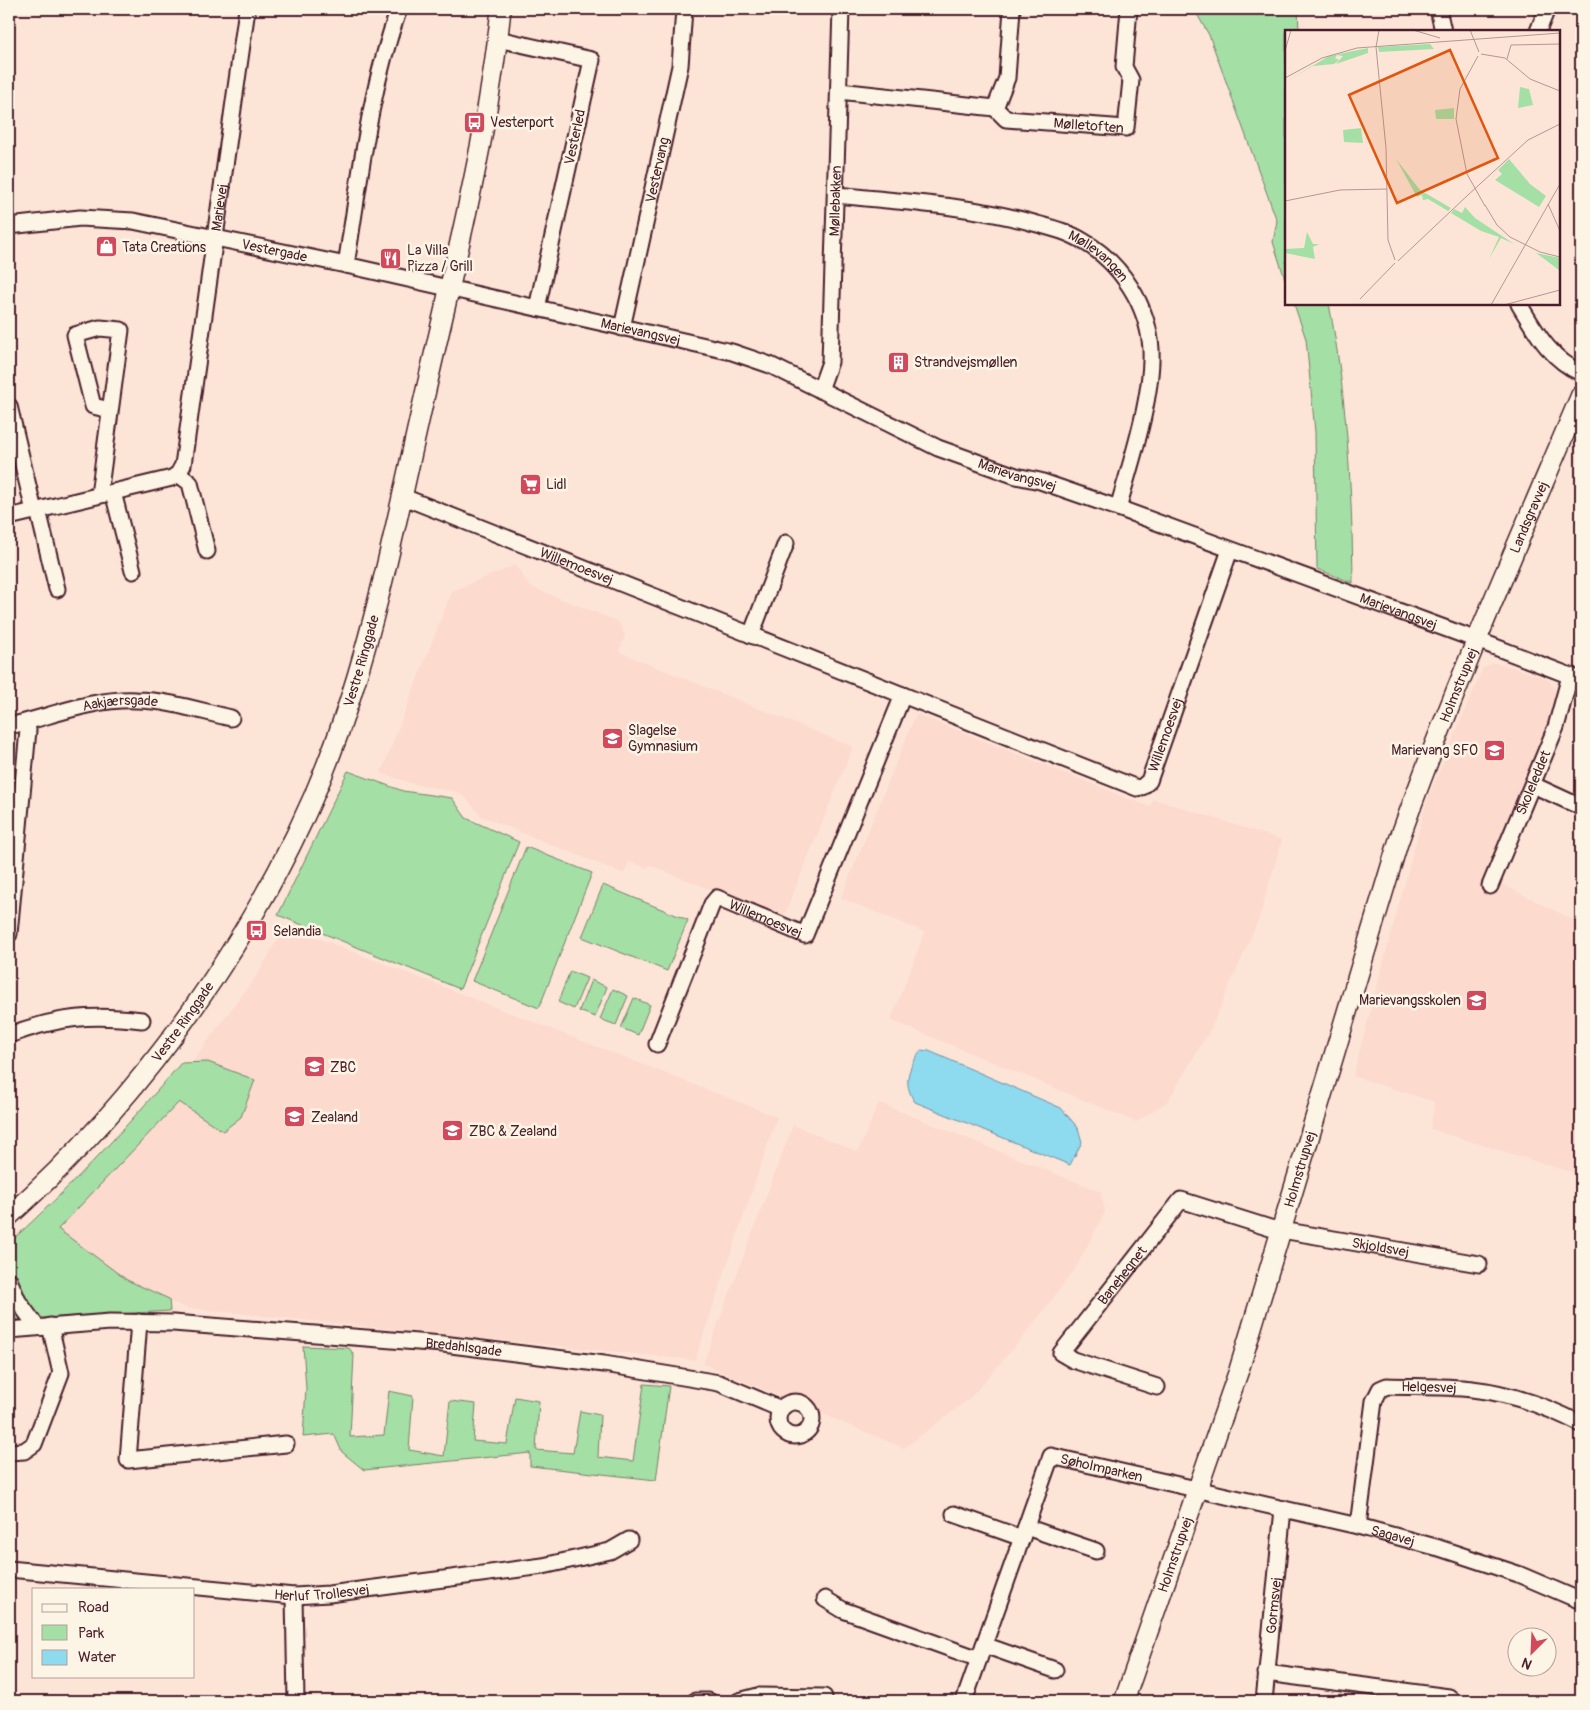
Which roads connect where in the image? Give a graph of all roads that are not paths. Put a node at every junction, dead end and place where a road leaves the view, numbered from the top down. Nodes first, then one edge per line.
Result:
1 (247, 9) edge
2 (399, 9) edge
3 (501, 9) edge
4 (684, 9) edge
5 (841, 9) edge
6 (1012, 9) edge
7 (1129, 9) edge
8 (1438, 9) edge
9 (1547, 9) edge
10 (1443, 30) edge
11 (1538, 30) edge
12 (498, 38) junction
13 (839, 91) junction
14 (995, 108) junction
15 (836, 195) junction
16 (9, 226) edge
17 (213, 238) junction
18 (346, 265) junction
19 (449, 289) junction
20 (1520, 305) edge
21 (537, 308) junction
22 (622, 328) junction
23 (1581, 373) edge
24 (820, 390) junction
25 (1581, 395) edge
26 (9, 406) edge
27 (110, 410) junction
28 (181, 470) junction
29 (106, 494) junction
30 (402, 496) junction
31 (1118, 508) junction
32 (36, 511) junction
33 (9, 517) edge
34 (786, 543) dead end
35 (1230, 550) junction
36 (207, 551) dead end
37 (133, 571) dead end
38 (56, 589) dead end
39 (752, 634) junction
40 (1477, 640) junction
41 (1576, 678) edge
42 (903, 695) junction
43 (231, 718) dead end
44 (26, 722) junction
45 (9, 726) edge
46 (1533, 785) junction
47 (1581, 807) edge
48 (1490, 886) dead end
49 (9, 934) edge
50 (142, 1020) dead end
51 (9, 1035) edge
52 (657, 1044) dead end
53 (9, 1216) edge
54 (1282, 1229) junction
55 (1479, 1264) dead end
56 (9, 1280) edge
57 (139, 1322) junction
58 (43, 1327) junction
59 (9, 1330) edge
60 (1157, 1386) dead end
61 (782, 1409) dead end
62 (1581, 1424) edge
63 (286, 1444) dead end
64 (9, 1452) edge
65 (1198, 1490) junction
66 (1283, 1509) junction
67 (954, 1514) dead end
68 (1358, 1526) junction
69 (1024, 1533) junction
70 (628, 1540) dead end
71 (1096, 1551) dead end
72 (9, 1569) edge
73 (294, 1596) junction
74 (825, 1600) dead end
75 (1581, 1601) edge
76 (981, 1652) junction
77 (1055, 1670) dead end
78 (1266, 1674) junction
79 (1449, 1697) dead end
80 (296, 1701) edge
81 (695, 1701) edge
82 (708, 1701) edge
83 (739, 1701) edge
84 (824, 1701) edge
85 (964, 1701) edge
86 (1124, 1701) edge
87 (1264, 1701) edge

1 - 17 street, Marievej
2 - 18 street
3 - 12 street, Vestre Ringgade
4 - 22 street, Vestervang
5 - 13 street, Møllebakken
6 - 14 street
7 - 14 street, Mølletoften
8 - 10 street
9 - 11 street
12 - 19 street, Vestre Ringgade
12 - 21 street, Vesterled
13 - 14 street, Mølletoften
13 - 15 street, Møllebakken
15 - 24 street, Møllebakken
15 - 31 street, Møllevangen
16 - 17 street, Vestergade
17 - 18 street, Vestergade
17 - 28 street, Marievej
18 - 19 street, Vestergade
19 - 21 street, Marievangsvej
19 - 30 street, Vestre Ringgade
20 - 23 street
21 - 22 street, Marievangsvej
22 - 24 street, Marievangsvej
24 - 31 street, Marievangsvej
25 - 40 street, Landsgravvej
26 - 32 street
27 - 27 street
27 - 29 street
28 - 29 street
28 - 36 street
29 - 32 street
29 - 37 street
30 - 39 street, Willemoesvej
30 - 53 street, Vestre Ringgade
31 - 35 street, Marievangsvej
32 - 33 street
32 - 38 street
34 - 39 street
35 - 40 street, Marievangsvej
35 - 42 street, Willemoesvej
39 - 42 street, Willemoesvej
40 - 41 street, Marievangsvej
40 - 54 street, Holmstrupvej
41 - 46 street, Skoleleddet
42 - 52 street, Willemoesvej
43 - 44 street, Aakjærsgade
44 - 45 street, Aakjærsgade
44 - 49 street
46 - 47 street
46 - 48 street, Skoleleddet
50 - 51 street
54 - 55 street, Skjoldsvej
54 - 60 street, Banehegnet
54 - 65 street, Holmstrupvej
56 - 58 street
57 - 58 street, Bredahlsgade
57 - 61 street, Bredahlsgade
57 - 63 street
58 - 59 street, Bredahlsgade
58 - 64 street
62 - 68 street, Helgesvej
65 - 66 street, Sagavej
65 - 69 street, Søholmparken
65 - 86 street, Holmstrupvej
66 - 68 street, Sagavej
66 - 78 street, Gormsvej
67 - 69 street
68 - 75 street, Sagavej
69 - 71 street
69 - 76 street, Søholmparken
70 - 73 street, Herluf Trollesvej
72 - 73 street, Herluf Trollesvej
73 - 80 street
74 - 76 street
76 - 77 street
76 - 85 street, Søholmparken
78 - 79 street
78 - 87 street, Gormsvej
81 - 82 street
83 - 84 street

